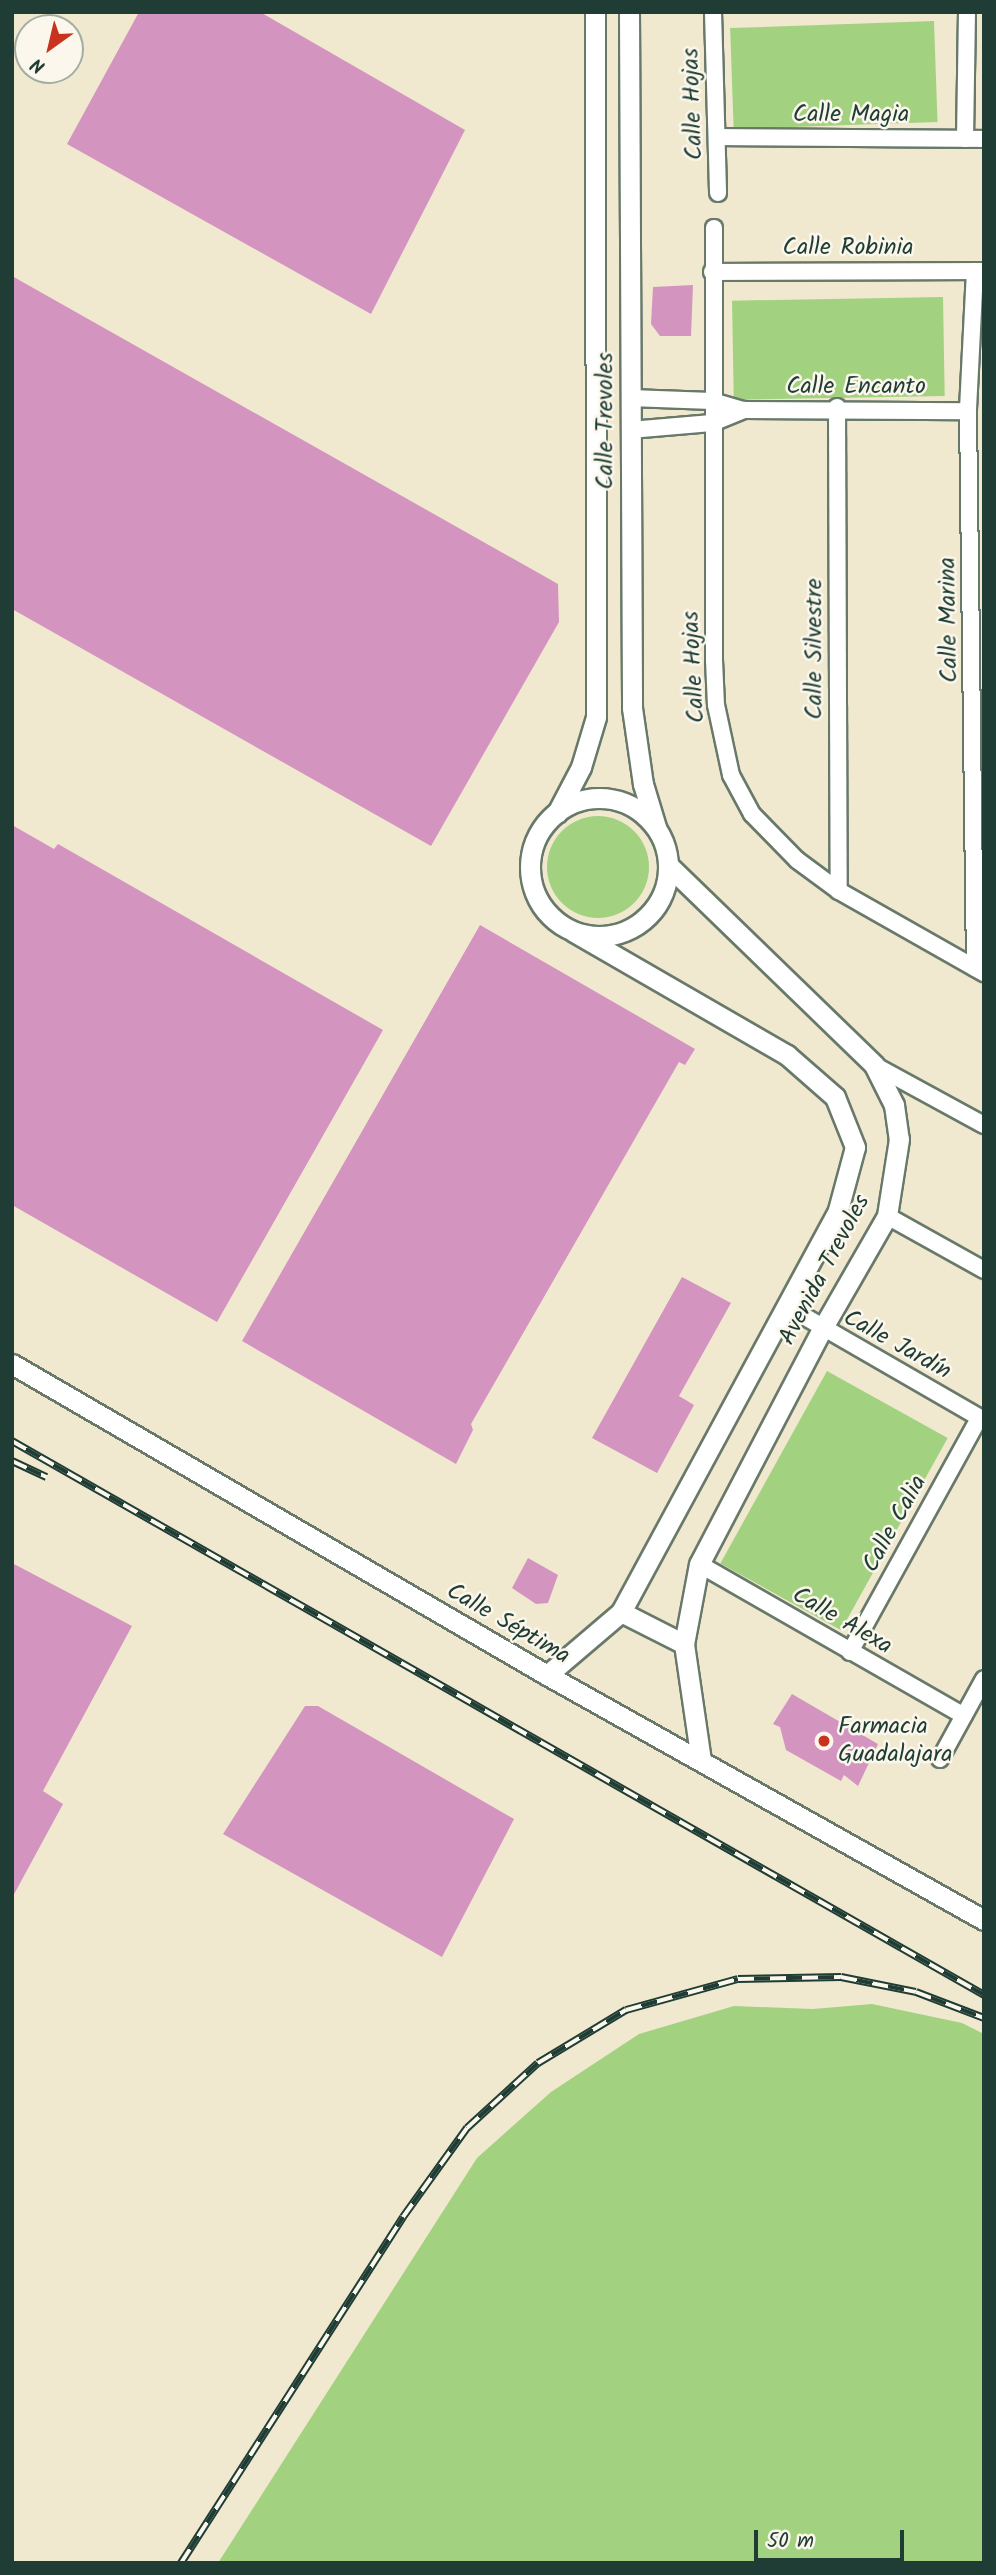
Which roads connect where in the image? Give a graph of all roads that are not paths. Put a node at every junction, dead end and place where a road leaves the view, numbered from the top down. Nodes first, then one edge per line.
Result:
1 (595, 12) edge
2 (643, 12) edge
3 (713, 12) edge
4 (967, 12) edge
5 (629, 13) edge
6 (718, 137) junction
7 (984, 138) edge
8 (965, 139) junction
9 (629, 146) junction
10 (595, 148) junction
11 (718, 193) dead end
12 (714, 228) dead end
13 (979, 271) edge
14 (712, 272) junction
15 (629, 398) junction
16 (712, 401) junction
17 (837, 407) junction
18 (744, 410) junction
19 (968, 411) junction
20 (712, 423) junction
21 (630, 430) junction
22 (978, 673) edge
23 (557, 813) junction
24 (656, 827) junction
25 (669, 866) junction
26 (839, 891) junction
27 (574, 932) junction
28 (979, 970) edge
29 (874, 1065) junction
30 (984, 1125) edge
31 (887, 1216) junction
32 (984, 1270) edge
33 (788, 1307) junction
34 (822, 1329) junction
35 (12, 1364) edge
36 (982, 1419) edge
37 (699, 1564) junction
38 (621, 1612) junction
39 (684, 1644) junction
40 (849, 1652) junction
41 (547, 1675) junction
42 (984, 1679) edge
43 (964, 1716) junction
44 (940, 1759) dead end
45 (701, 1761) junction
46 (984, 1920) edge

1 - 10 street, Calle Trevoles
2 - 5 street
3 - 6 street, Calle Hojas
4 - 8 street
5 - 9 street, Calle Trevoles
6 - 8 street, Calle Magia
6 - 11 street, Calle Hojas
7 - 8 street, Calle Magia
9 - 10 street
9 - 15 street, Calle Trevoles
10 - 23 street, Calle Trevoles
12 - 14 street, Calle Hojas
13 - 14 street, Calle Robinia
13 - 19 street, Calle Marina
14 - 16 street, Calle Hojas
15 - 16 street, Calle Encanto
15 - 21 street, Calle Trevoles
16 - 18 street, Calle Encanto
16 - 20 street, Calle Hojas
17 - 18 street, Calle Encanto
17 - 19 street, Calle Encanto
17 - 26 street, Calle Silvestre
18 - 20 street, Calle Encanto
19 - 22 street, Calle Marina
20 - 21 street, Calle Encanto
20 - 26 street, Calle Hojas
21 - 24 street, Calle Trevoles
22 - 28 street, Calle Marina
23 - 24 street
23 - 27 street
24 - 25 street
25 - 27 street
25 - 29 street, Avenida Trevoles
26 - 28 street, Calle Hojas
27 - 33 street, Avenida Trevoles
29 - 30 street
29 - 31 street, Avenida Trevoles
31 - 32 street
31 - 34 street, Avenida Trevoles
33 - 34 street, Calle Jardín
33 - 38 street, Avenida Trevoles
34 - 36 street, Calle Jardín
34 - 37 street, Avenida Trevoles
35 - 41 street, Calle Séptima
36 - 40 street, Calle Calia
37 - 39 street, Avenida Trevoles
37 - 40 street, Calle Alexa
38 - 39 street
38 - 41 street, Avenida Trevoles
39 - 45 street, Avenida Trevoles
40 - 43 street, Calle Alexa
41 - 45 street, Calle Séptima
42 - 43 street
43 - 44 street
45 - 46 street, Calle Séptima

